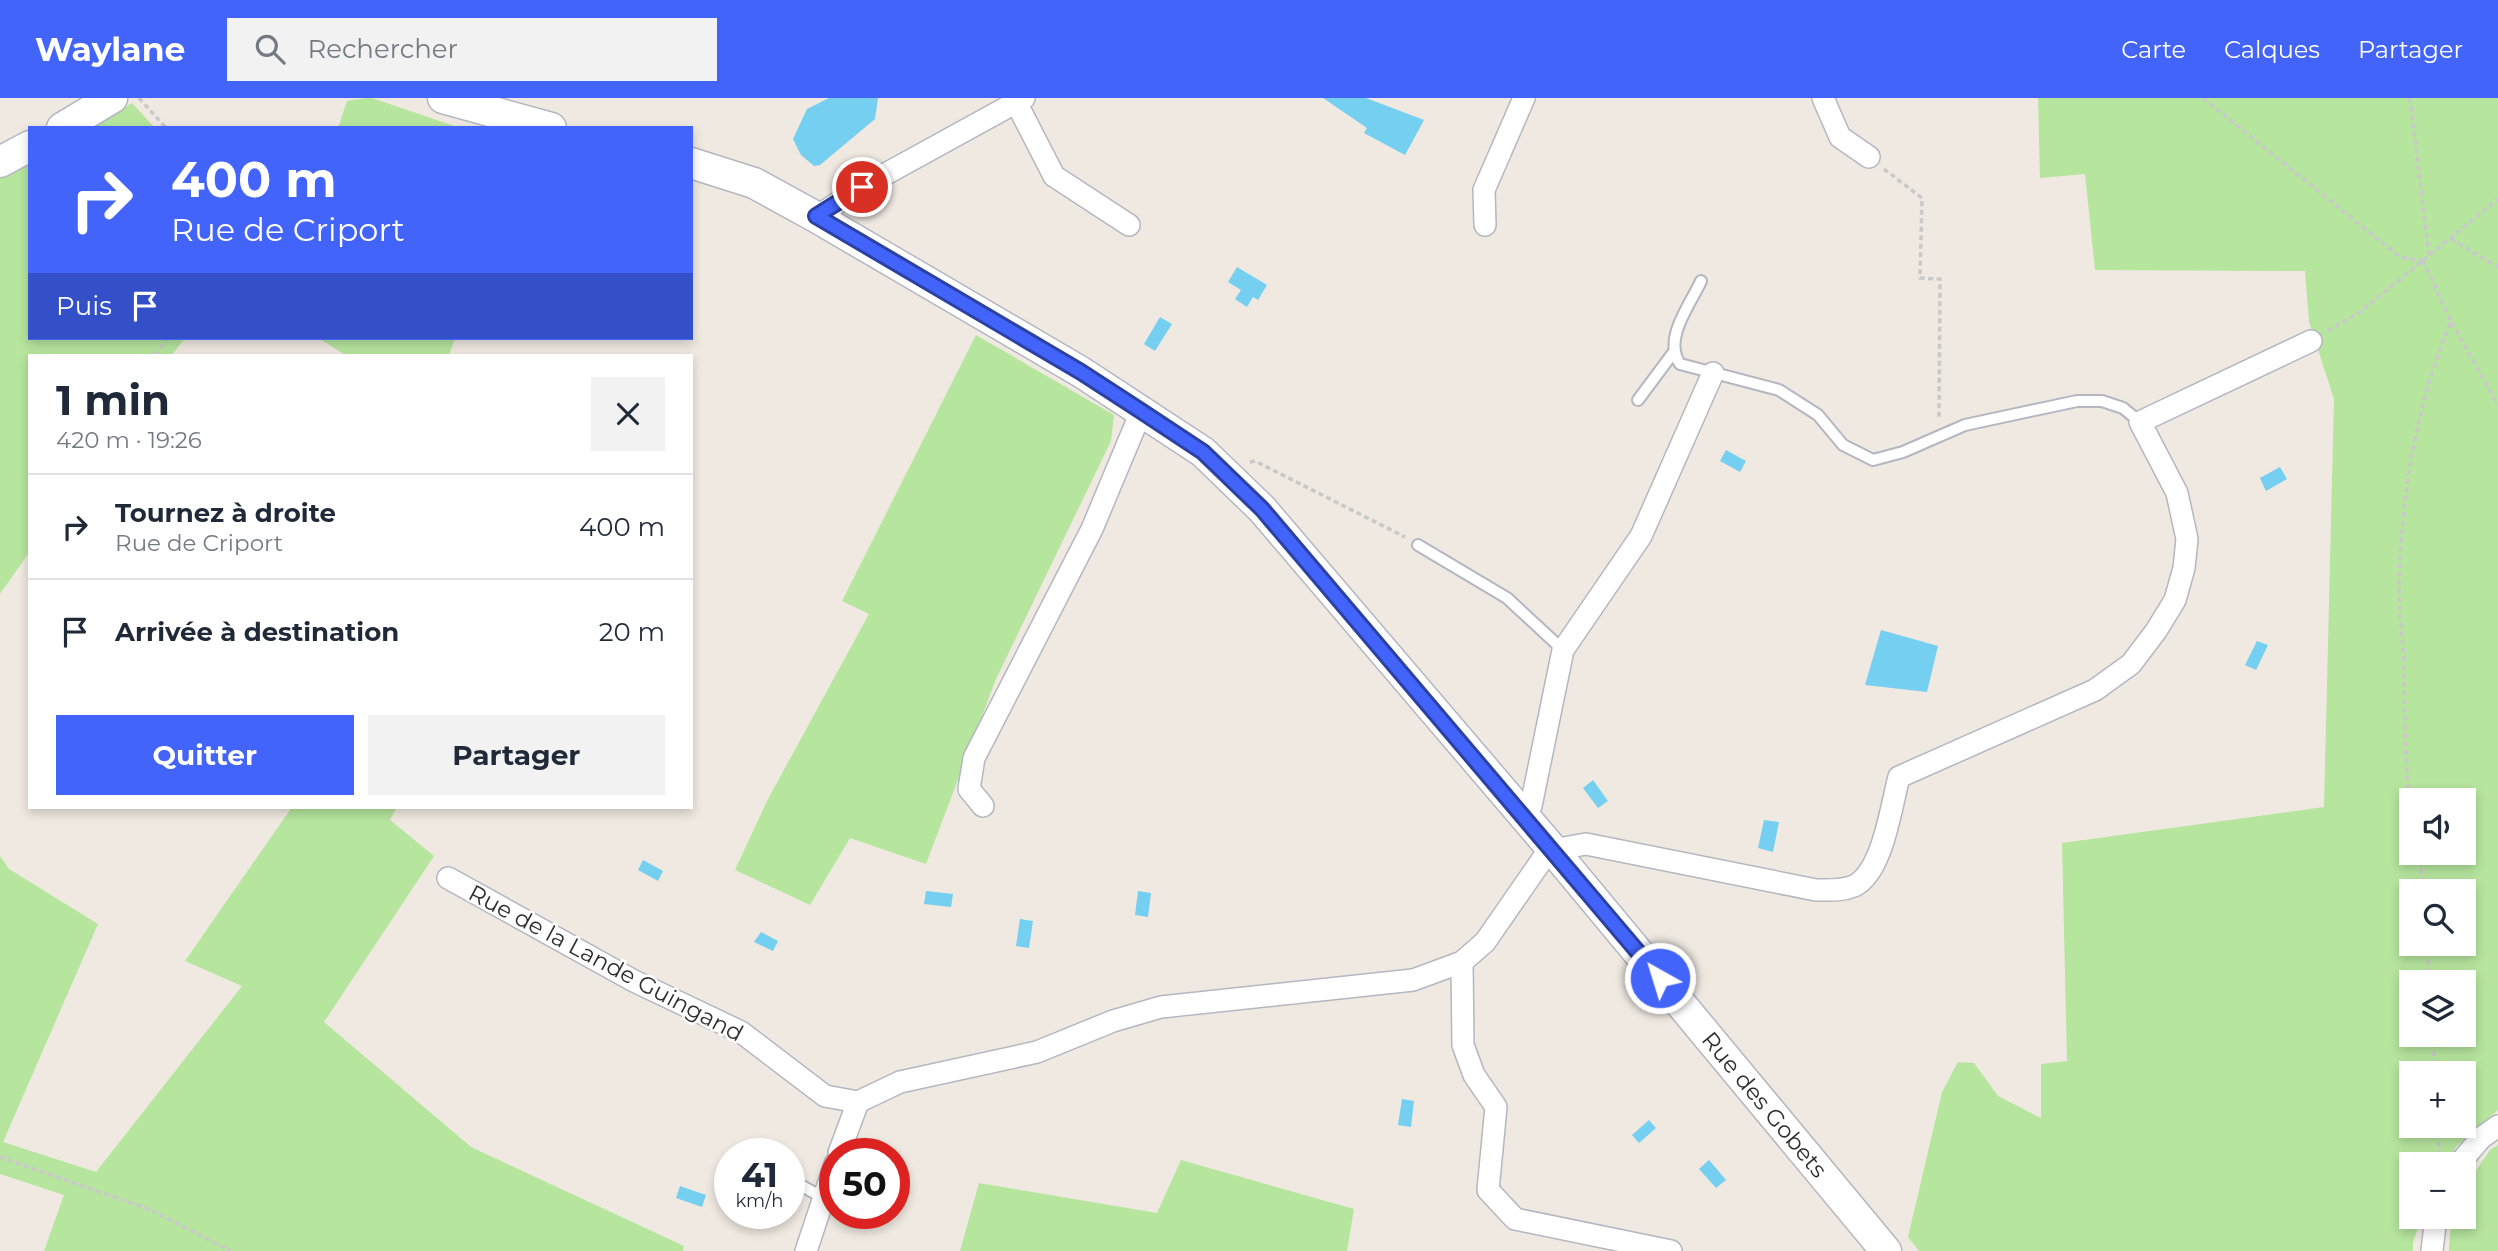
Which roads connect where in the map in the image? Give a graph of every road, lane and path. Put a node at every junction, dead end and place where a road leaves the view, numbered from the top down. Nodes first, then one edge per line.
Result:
1 (112, 98) edge
2 (139, 98) edge
3 (443, 98) edge
4 (1524, 98) edge
5 (1823, 98) edge
6 (2203, 98) edge
7 (2410, 98) edge
8 (1020, 100) edge
9 (65, 126) edge
10 (164, 126) edge
11 (544, 126) edge
12 (28, 147) edge
13 (1869, 157) joint
14 (0, 162) edge
15 (693, 164) edge
16 (2498, 199) edge
17 (816, 216) junction
18 (1129, 225) dead end
19 (1485, 225) dead end
20 (2451, 239) junction
21 (2429, 256) junction
22 (2423, 261) junction
23 (2498, 267) edge
24 (1701, 281) dead end
25 (2451, 321) junction
26 (166, 340) edge
27 (2311, 341) joint
28 (1673, 353) junction
29 (156, 354) edge
30 (1713, 373) junction
31 (1638, 400) dead end
32 (2498, 405) edge
33 (1141, 411) junction
34 (2140, 422) junction
35 (1939, 436) junction
36 (1220, 470) junction
37 (1418, 545) joint
38 (1563, 650) junction
39 (2408, 788) edge
40 (983, 806) dead end
41 (1523, 814) junction
42 (1553, 850) junction
43 (448, 878) dead end
44 (1462, 962) junction
45 (858, 1102) junction
46 (2498, 1126) edge
47 (845, 1138) edge
48 (2470, 1152) edge
49 (0, 1157) edge
50 (819, 1207) edge
51 (2435, 1229) edge
52 (231, 1251) edge
53 (806, 1251) edge
54 (1671, 1251) edge
55 (1886, 1251) edge
56 (2432, 1251) edge

1 - 9 main road
2 - 10 path
3 - 11 main road
4 - 19 street
5 - 13 street
6 - 22 path
7 - 21 path
8 - 17 street
8 - 18 street
12 - 14 main road
13 - 35 path
15 - 17 main road, Rue des Gobets
16 - 20 path
17 - 33 main road, Rue des Gobets
20 - 21 path
20 - 23 path
21 - 22 path
22 - 25 path
22 - 27 path
24 - 28 lane
25 - 32 path
25 - 39 path
26 - 29 path
27 - 34 street
28 - 30 lane
28 - 31 lane
30 - 35 lane
30 - 38 street
33 - 36 main road, Rue des Gobets
33 - 40 street
34 - 35 lane
34 - 42 street
36 - 37 path
36 - 41 main road, Rue des Gobets
37 - 38 lane
38 - 41 street
41 - 42 main road, Rue des Gobets
42 - 44 street
42 - 55 main road, Rue des Gobets
43 - 45 street, Rue de la Lande Guingand
44 - 45 street
44 - 54 street
45 - 47 street
46 - 48 street
49 - 52 path
50 - 53 street
51 - 56 street

